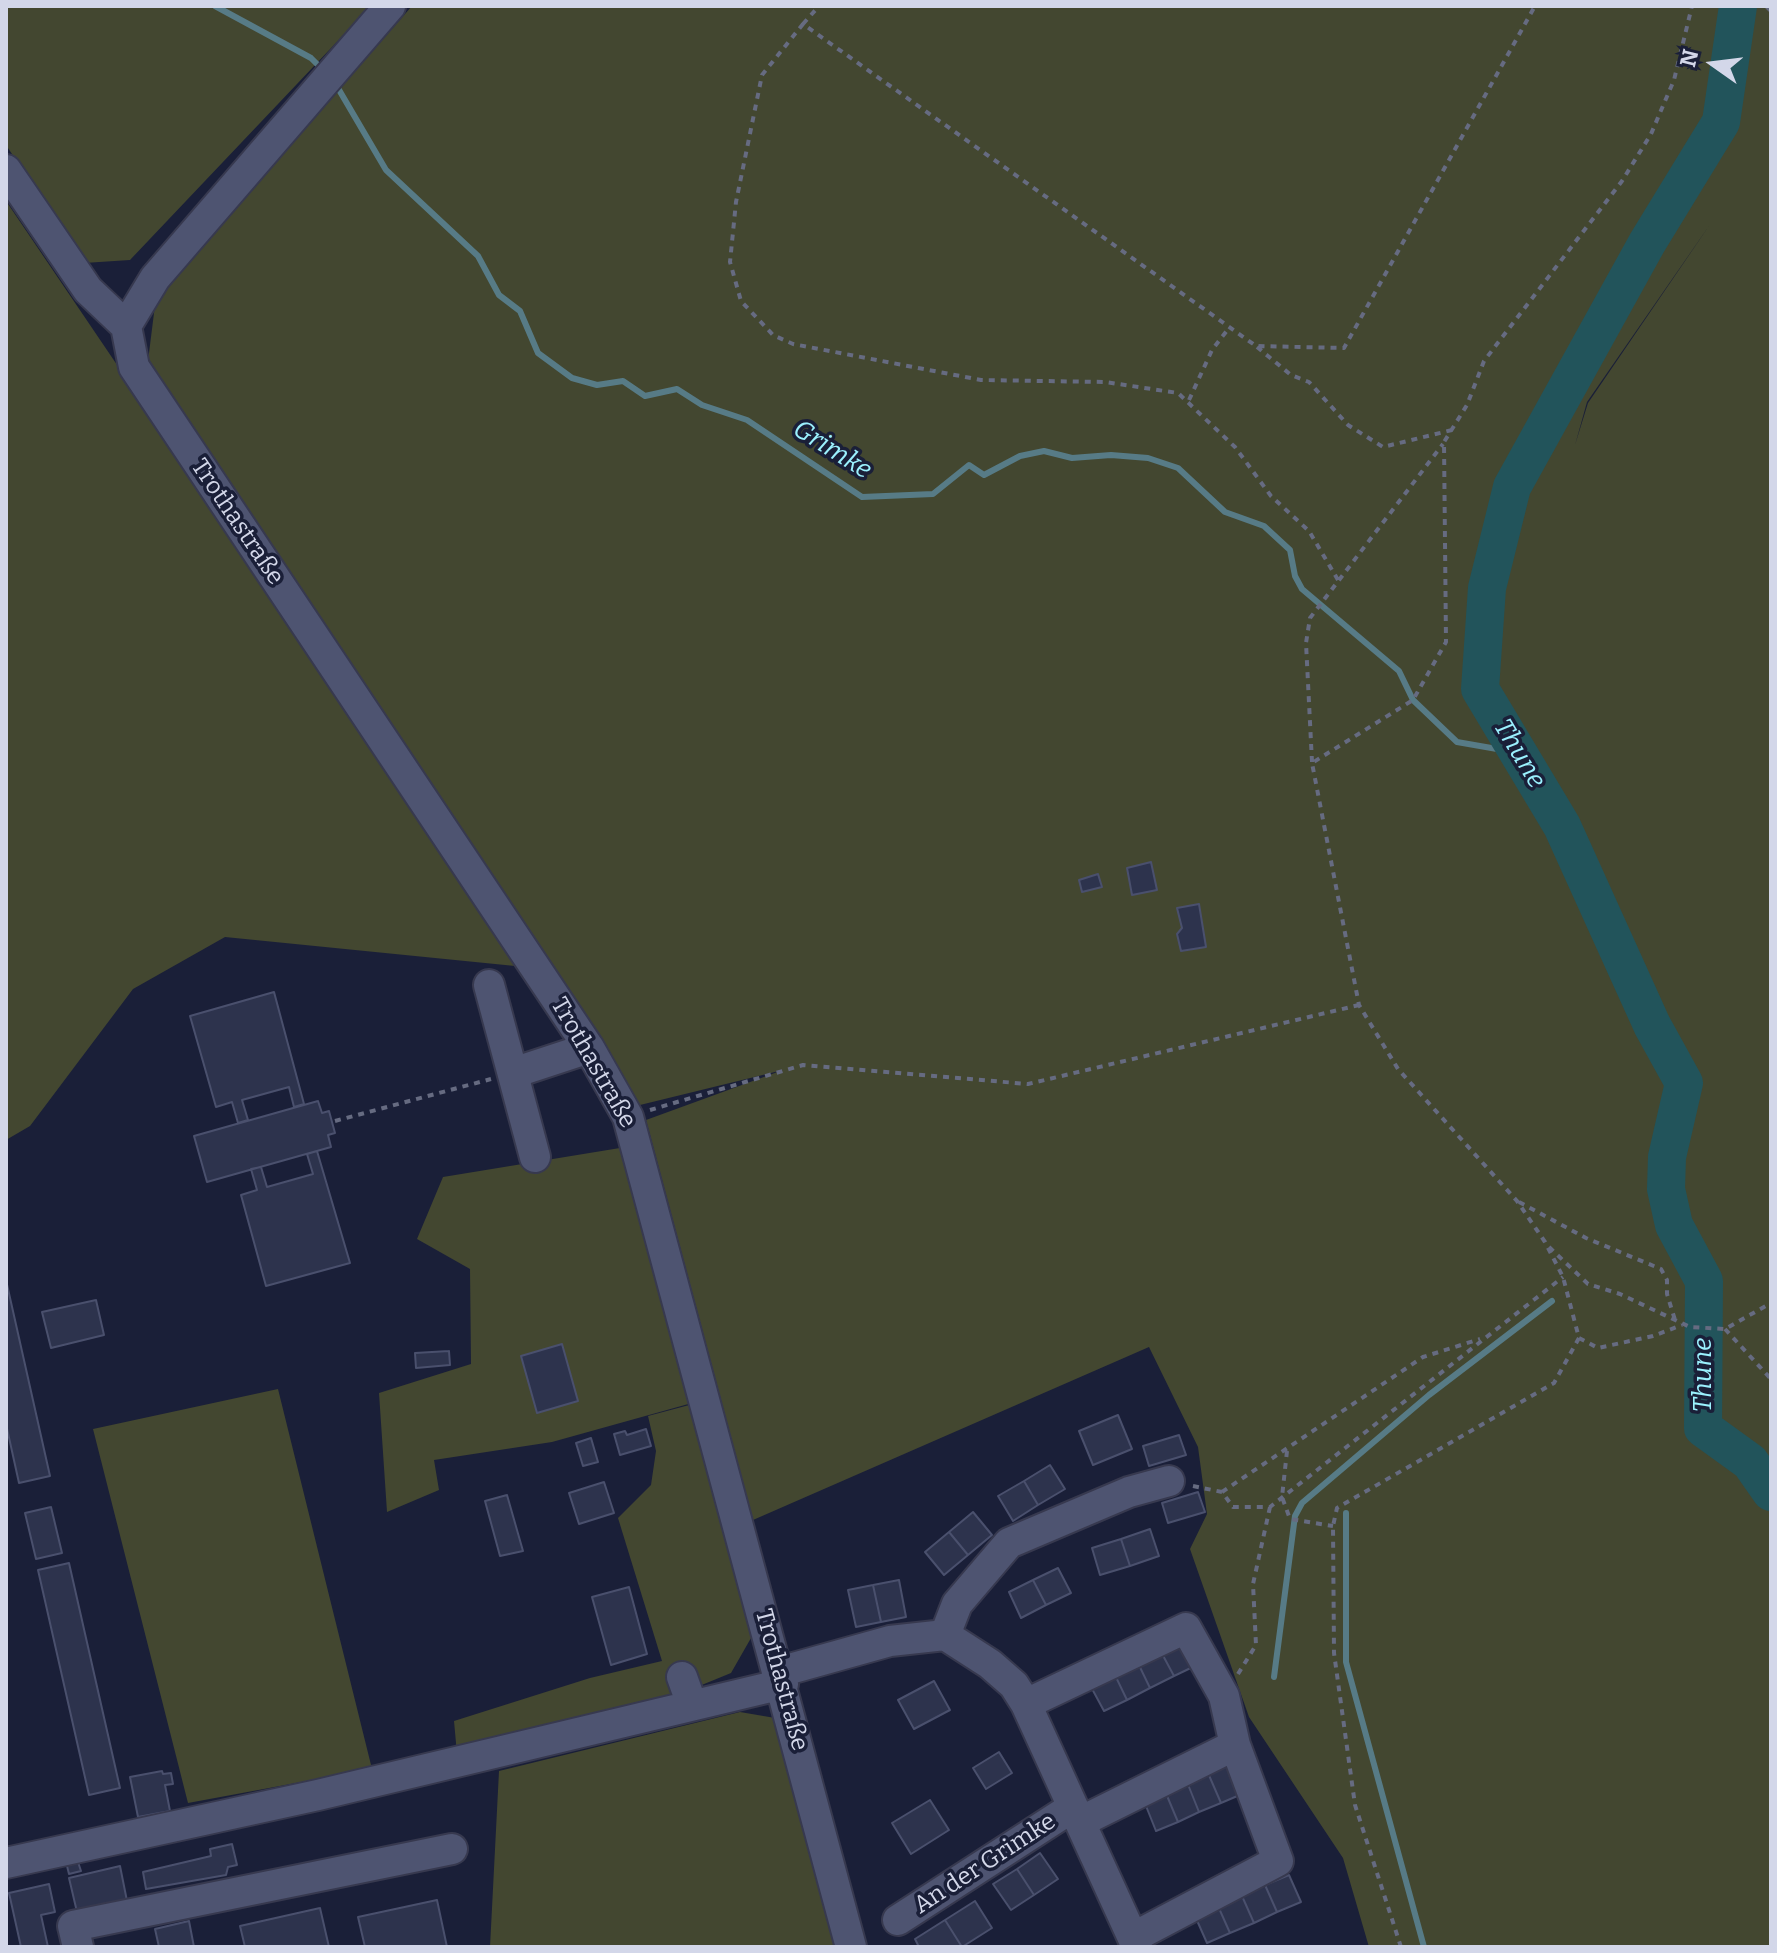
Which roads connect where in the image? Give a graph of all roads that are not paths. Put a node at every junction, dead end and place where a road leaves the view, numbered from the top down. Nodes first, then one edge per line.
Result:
1 (390, 6) edge
2 (6, 170) edge
3 (126, 326) junction
4 (489, 985) dead end
5 (589, 1048) junction
6 (513, 1073) junction
7 (535, 1157) dead end
8 (1169, 1481) road end
9 (945, 1635) junction
10 (781, 1678) junction
11 (1026, 1704) junction
12 (1235, 1745) junction
13 (1076, 1815) junction
14 (452, 1849) dead end
15 (6, 1863) edge
16 (898, 1920) dead end
17 (1135, 1942) edge
18 (848, 1943) edge
19 (78, 1947) edge

1 - 3 street
2 - 3 street
3 - 5 street, Trothastraße
4 - 6 street
5 - 6 street
5 - 10 street, Trothastraße
6 - 7 street
8 - 9 street
9 - 10 street
9 - 11 street, An der Grimke
10 - 15 street
10 - 18 street, Trothastraße
11 - 12 street, An der Grimke
11 - 13 street, An der Grimke
12 - 13 street, An der Grimke
12 - 17 street, An der Grimke
13 - 16 street, An der Grimke
13 - 17 street, An der Grimke
14 - 19 street

